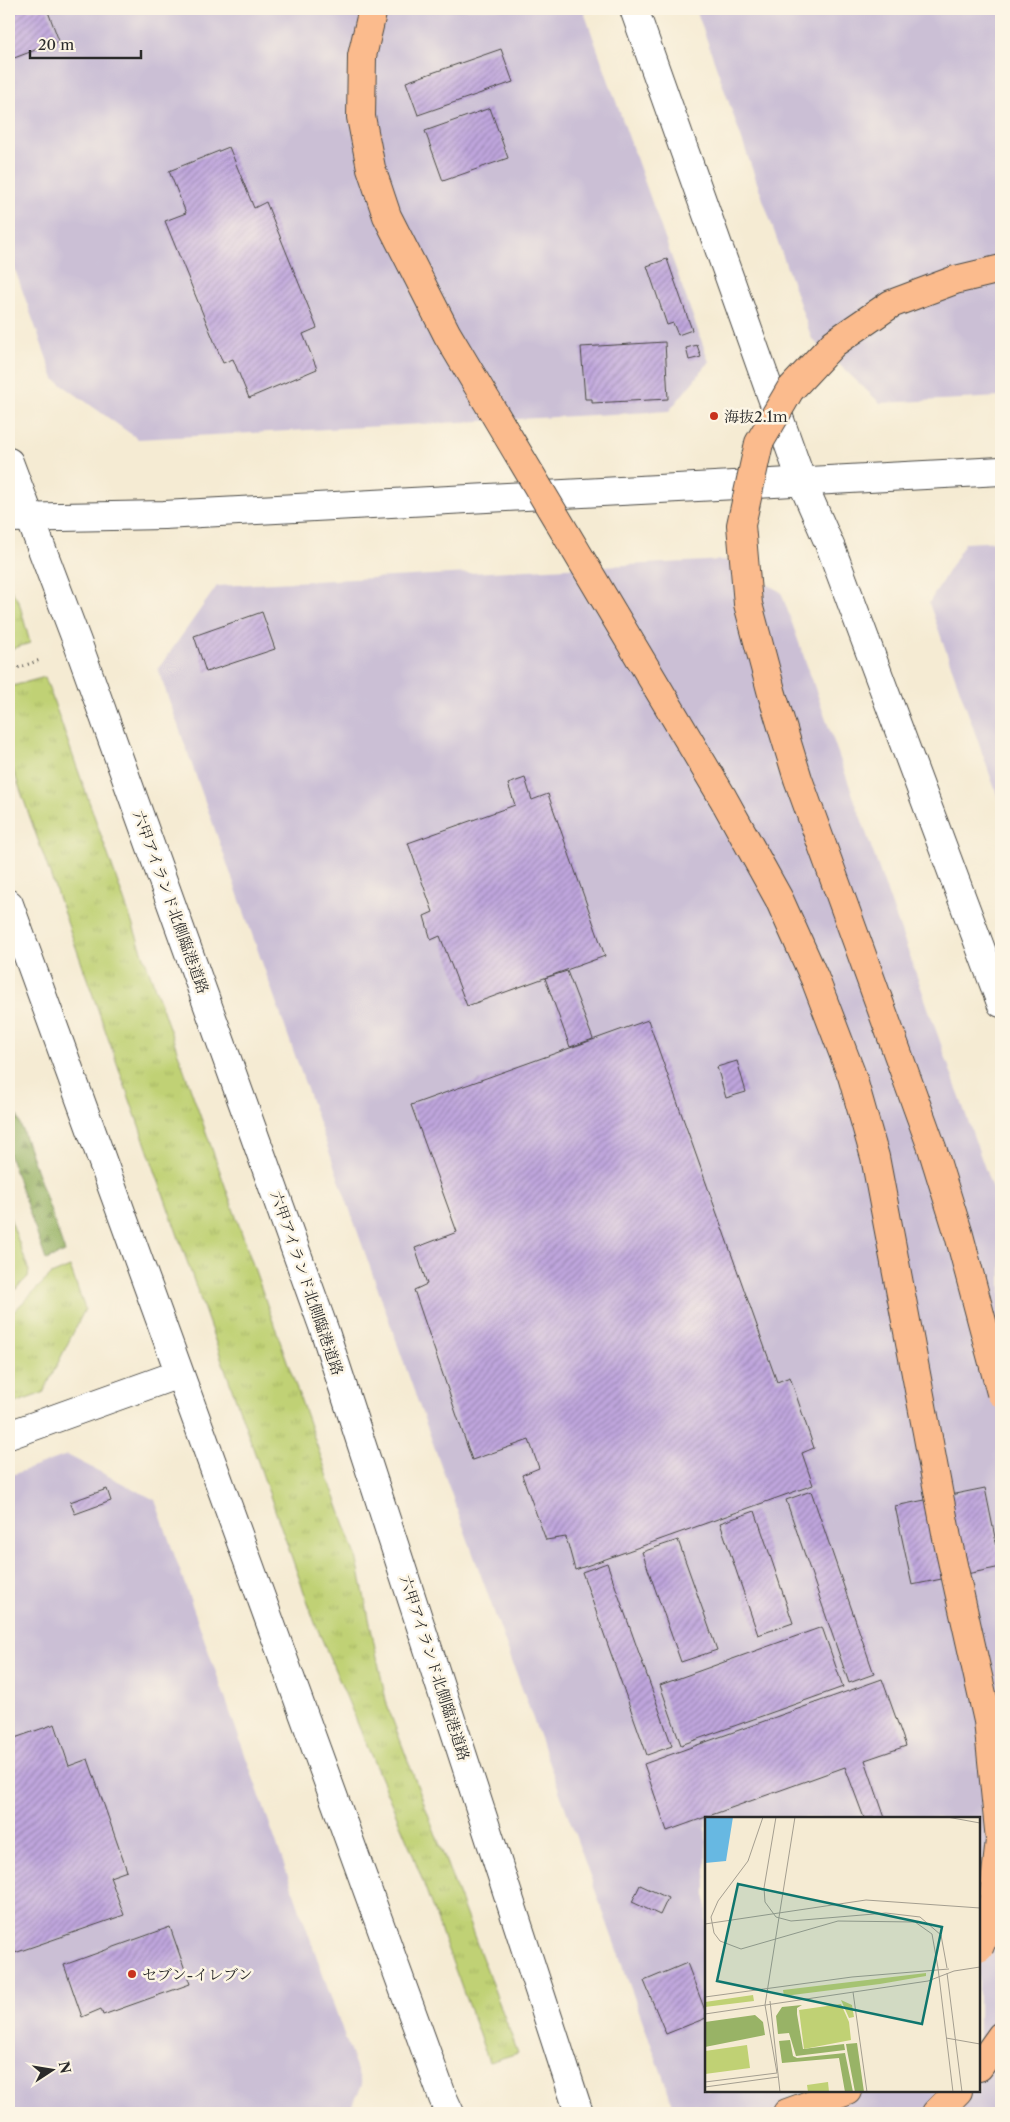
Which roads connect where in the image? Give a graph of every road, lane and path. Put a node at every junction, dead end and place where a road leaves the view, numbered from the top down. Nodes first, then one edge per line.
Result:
1 (373, 9) edge
2 (634, 9) edge
3 (1001, 269) edge
4 (9, 462) edge
5 (1001, 471) edge
6 (802, 482) junction
7 (16, 520) edge
8 (40, 660) dead end
9 (9, 671) edge
10 (9, 904) edge
11 (1001, 1002) edge
12 (180, 1374) junction
13 (1001, 1393) edge
14 (9, 1435) edge
15 (980, 1946) edge
16 (1001, 2036) edge
17 (980, 2066) edge
18 (844, 2092) edge
19 (957, 2092) edge
20 (450, 2113) edge
21 (579, 2113) edge
22 (787, 2113) edge
23 (936, 2113) edge

1 - 15 highway, bridge
2 - 6 street
3 - 13 highway, bridge
4 - 7 street, 六甲アイランド北側臨港道路
5 - 6 street
6 - 7 street
6 - 11 street
7 - 21 street, 六甲アイランド北側臨港道路
8 - 9 path
10 - 12 street
12 - 14 street
12 - 20 street
16 - 17 highway
18 - 22 highway
19 - 23 highway

